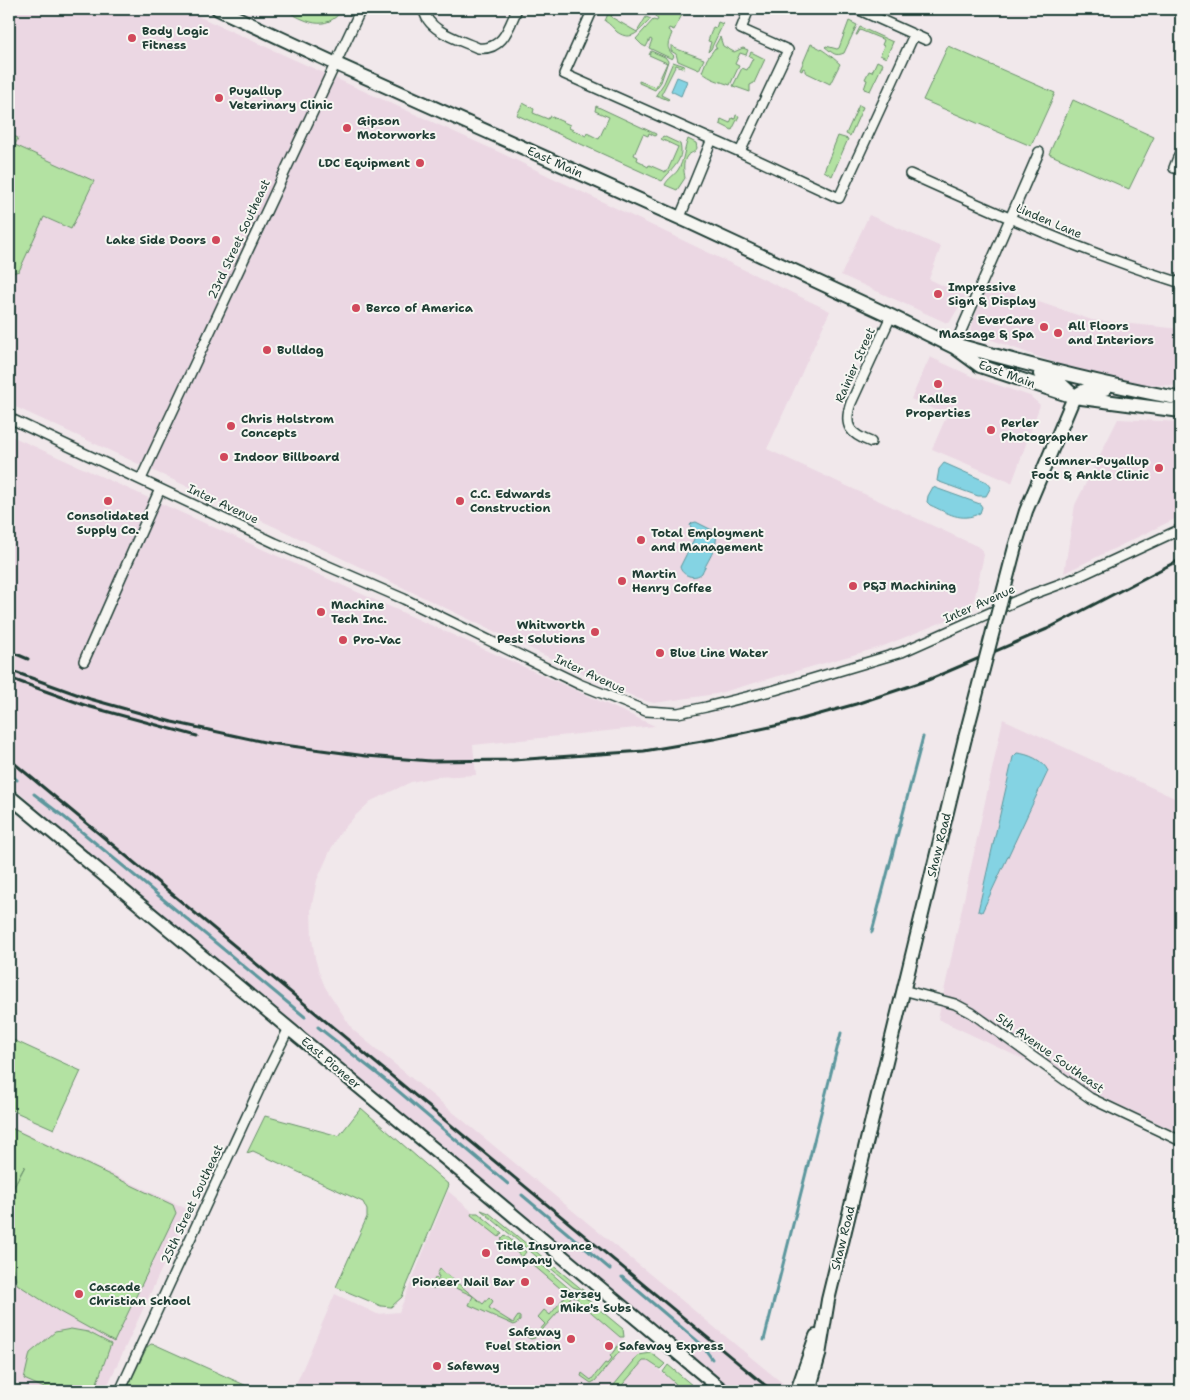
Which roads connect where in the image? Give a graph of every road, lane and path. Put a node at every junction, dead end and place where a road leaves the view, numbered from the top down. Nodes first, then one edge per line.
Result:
1 (218, 9) edge
2 (361, 9) edge
3 (424, 9) edge
4 (518, 9) edge
5 (593, 9) edge
6 (749, 9) edge
7 (857, 9) edge
8 (914, 35) junction
9 (926, 40) dead end
10 (334, 63) junction
11 (1181, 85) edge
12 (1181, 102) edge
13 (712, 139) junction
14 (1181, 150) edge
15 (740, 152) junction
16 (1039, 152) dead end
17 (1174, 168) dead end
18 (910, 174) dead end
19 (680, 217) junction
20 (1010, 218) junction
21 (1181, 283) edge
22 (891, 316) junction
23 (954, 346) junction
24 (999, 356) junction
25 (1074, 397) junction
26 (1179, 398) edge
27 (1181, 411) edge
28 (9, 418) edge
29 (871, 442) dead end
30 (141, 479) junction
31 (160, 489) junction
32 (1181, 529) edge
33 (84, 661) dead end
34 (9, 796) edge
35 (904, 990) junction
36 (289, 1028) junction
37 (1181, 1141) edge
38 (828, 1300) junction
39 (120, 1391) edge
40 (723, 1391) edge
41 (797, 1391) edge
42 (809, 1391) edge

1 - 10 main road, East Main
2 - 10 street, 23rd Street Southeast
3 - 4 street
5 - 13 street
6 - 15 street
7 - 8 street
8 - 9 street
8 - 15 street
10 - 19 main road, East Main
10 - 30 street, 23rd Street Southeast
11 - 12 street
13 - 15 street
13 - 19 street
14 - 17 street
16 - 20 street
18 - 20 street, Linden Lane
19 - 22 main road, East Main
20 - 21 street, Linden Lane
20 - 23 street
22 - 23 main road, East Main
22 - 29 street, Rainier Street
23 - 24 main road, East Main
23 - 25 main road, East Main
24 - 25 main road, East Main
24 - 26 main road, East Main
25 - 26 main road, East Main
25 - 27 main road, East Main
25 - 35 main road, Shaw Road, bridge
28 - 30 street, Inter Avenue
30 - 31 street, Inter Avenue
31 - 32 street, Inter Avenue
31 - 33 street
34 - 36 main road, East Pioneer
35 - 37 street, 5th Avenue Southeast
35 - 38 main road, Shaw Road
36 - 39 street, 25th Street Southeast
36 - 40 main road, East Pioneer
38 - 41 main road, Shaw Road
38 - 42 main road, Shaw Road

